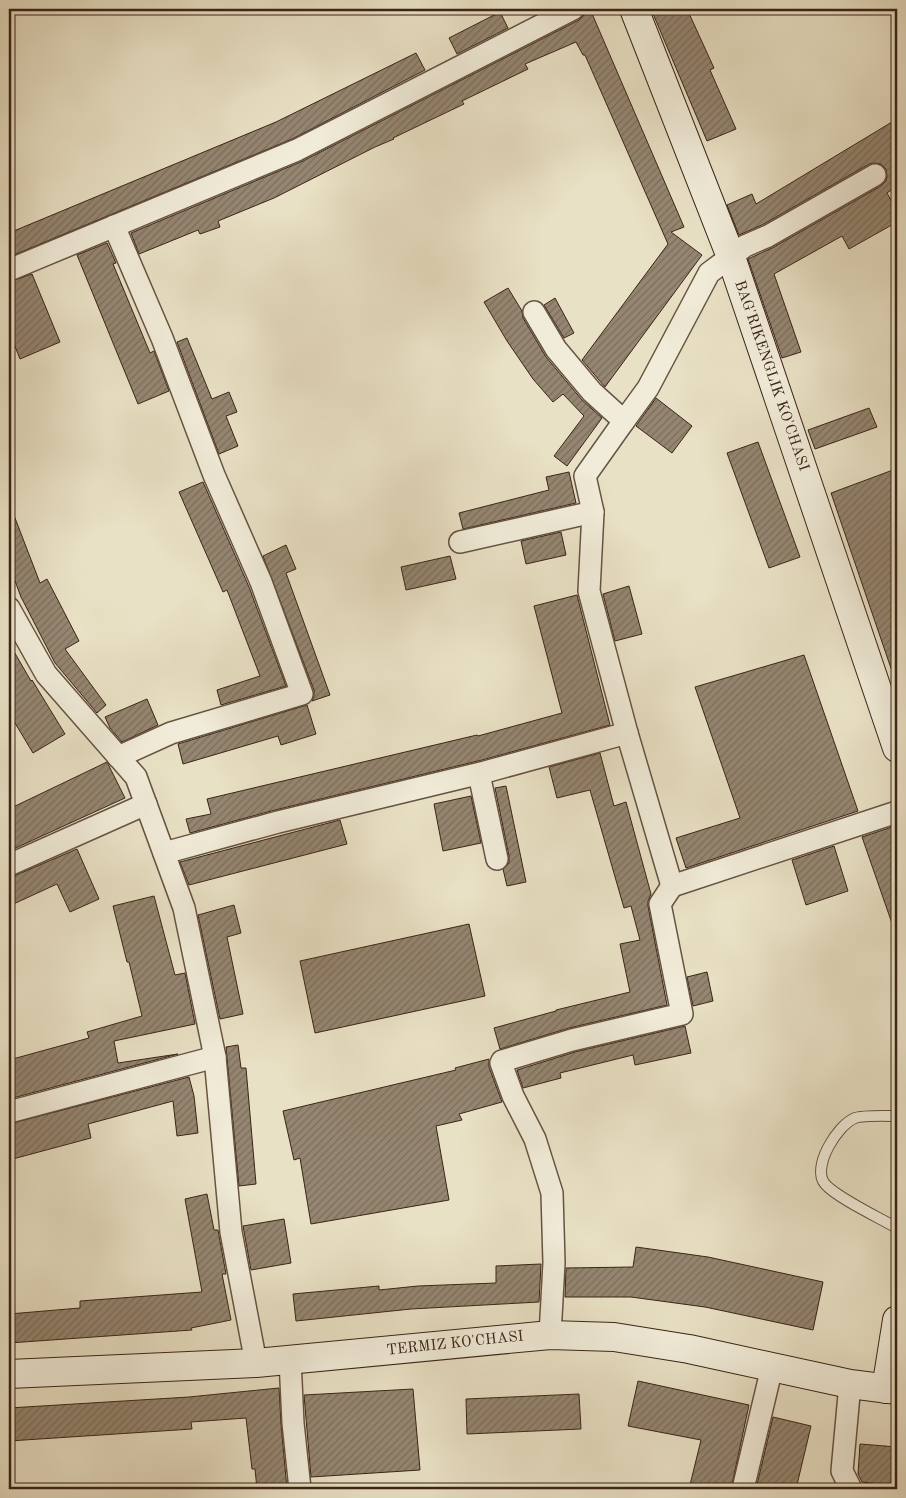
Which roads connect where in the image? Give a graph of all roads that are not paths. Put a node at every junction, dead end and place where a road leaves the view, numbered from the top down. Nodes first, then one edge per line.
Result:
1 (573, 9) edge
2 (634, 9) edge
3 (875, 175) dead end
4 (114, 226) junction
5 (731, 257) junction
6 (9, 270) edge
7 (534, 312) dead end
8 (624, 421) junction
9 (593, 512) junction
10 (460, 542) dead end
11 (9, 608) edge
12 (627, 733) junction
13 (897, 748) edge
14 (118, 757) junction
15 (479, 774) junction
16 (146, 804) junction
17 (897, 812) edge
18 (164, 853) junction
19 (497, 858) dead end
20 (9, 865) edge
21 (672, 886) junction
22 (215, 1057) junction
23 (9, 1112) edge
24 (897, 1116) edge
25 (897, 1228) edge
26 (897, 1320) edge
27 (550, 1335) junction
28 (290, 1360) junction
29 (256, 1363) junction
30 (772, 1366) junction
31 (9, 1374) edge
32 (850, 1384) junction
33 (892, 1390) edge
34 (300, 1489) edge
35 (743, 1489) edge
36 (850, 1489) edge

1 - 4 street
2 - 5 main road, BAG'RIKENGLIK KO'CHASI
3 - 5 street
4 - 6 street
4 - 14 street
5 - 8 street
5 - 13 main road, BAG'RIKENGLIK KO'CHASI
7 - 8 street
8 - 9 street
9 - 10 street
9 - 12 street
11 - 14 street
12 - 15 street
12 - 21 street
14 - 16 street
15 - 18 street
15 - 19 street
16 - 18 street
16 - 20 street
17 - 21 street
18 - 22 street
21 - 27 street
22 - 23 street
22 - 29 street
24 - 25 lane
26 - 33 main road
27 - 28 main road, TERMIZ KO'CHASI
27 - 30 main road, TERMIZ KO'CHASI
28 - 29 main road, TERMIZ KO'CHASI
28 - 34 street
29 - 31 main road, TERMIZ KO'CHASI
30 - 32 main road, TERMIZ KO'CHASI
30 - 35 street
32 - 33 main road, TERMIZ KO'CHASI
32 - 36 street

